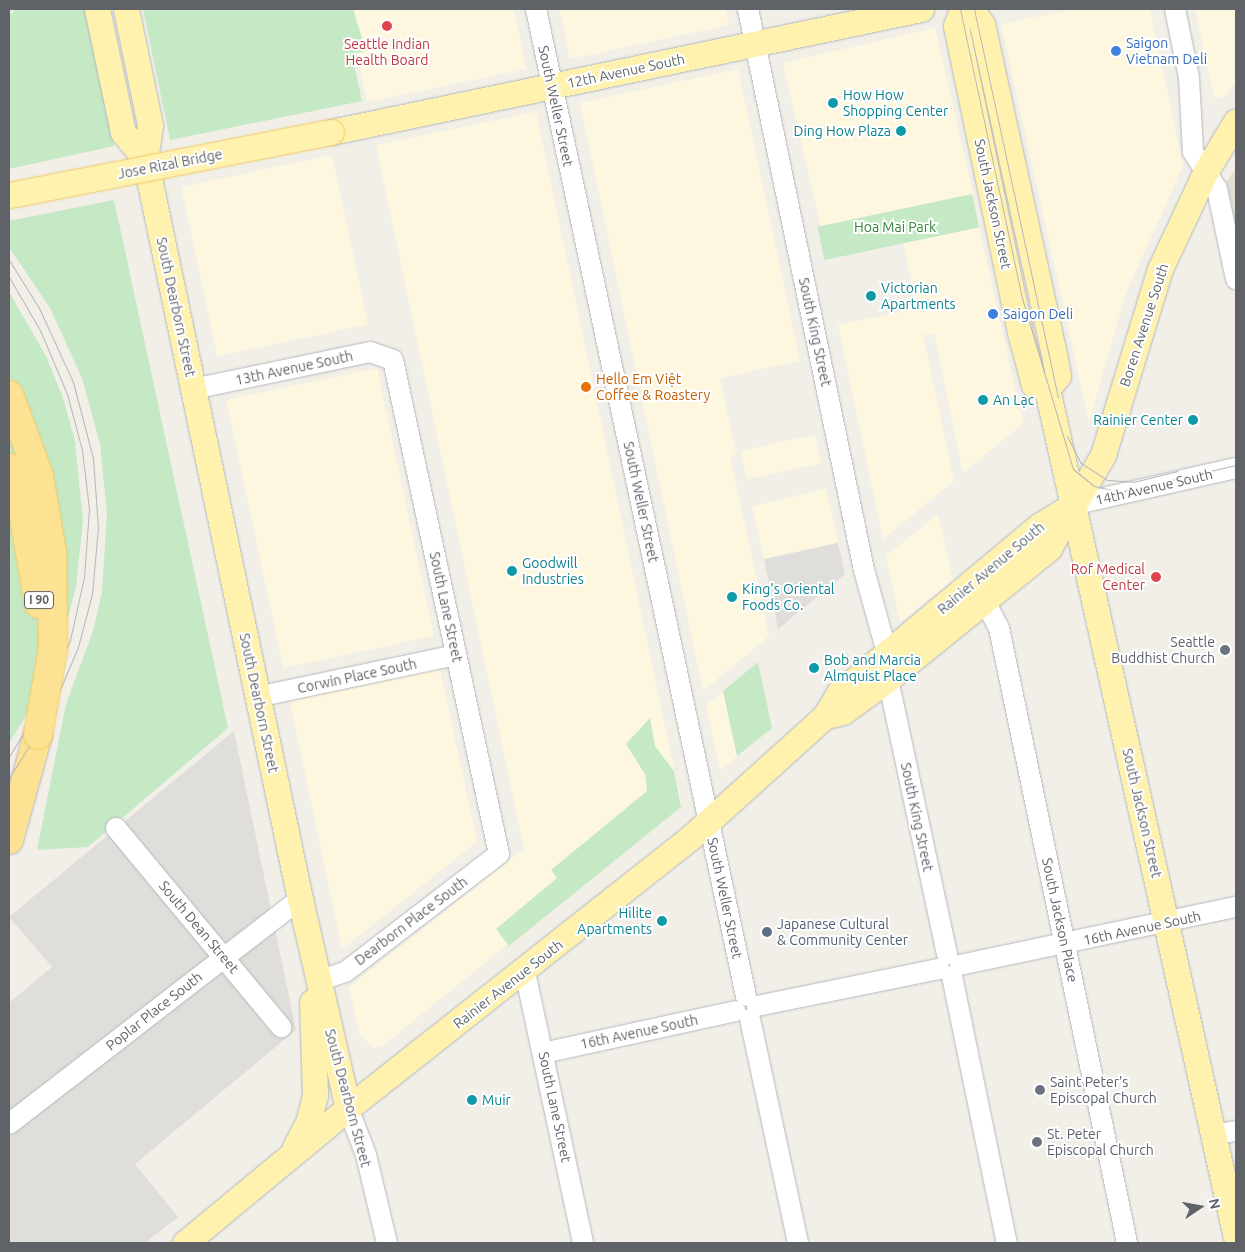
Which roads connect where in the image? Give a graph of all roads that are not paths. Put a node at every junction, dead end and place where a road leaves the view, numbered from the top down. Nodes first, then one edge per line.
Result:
1 (97, 9) edge
2 (126, 9) edge
3 (536, 9) edge
4 (748, 9) edge
5 (921, 9) edge
6 (962, 9) edge
7 (971, 9) edge
8 (1175, 9) edge
9 (756, 44) junction
10 (552, 87) junction
11 (1236, 121) edge
12 (331, 132) joint
13 (145, 160) junction
14 (1206, 172) junction
15 (9, 195) edge
16 (1236, 279) edge
17 (393, 360) joint
18 (193, 389) junction
19 (1047, 389) junction
20 (9, 395) edge
21 (9, 468) edge
22 (1236, 468) edge
23 (1072, 505) junction
24 (985, 601) junction
25 (887, 653) junction
26 (456, 654) junction
27 (888, 680) junction
28 (865, 695) junction
29 (257, 697) junction
30 (825, 716) junction
31 (38, 735) junction
32 (709, 822) junction
33 (116, 828) dead end
34 (9, 840) edge
35 (499, 854) joint
36 (300, 899) junction
37 (1236, 907) edge
38 (1166, 923) junction
39 (1065, 944) junction
40 (310, 947) junction
41 (223, 957) junction
42 (949, 966) junction
43 (525, 972) junction
44 (318, 981) junction
45 (747, 1008) junction
46 (280, 1027) dead end
47 (543, 1054) junction
48 (348, 1108) junction
49 (9, 1124) edge
50 (1225, 1133) edge
51 (288, 1158) junction
52 (1236, 1237) edge
53 (186, 1243) edge
54 (387, 1243) edge
55 (583, 1243) edge
56 (798, 1243) edge
57 (1007, 1243) edge
58 (1127, 1243) edge

1 - 13 main road, South Dearborn Street
2 - 13 main road, South Dearborn Street
3 - 10 street, South Weller Street
4 - 9 street, South King Street
5 - 9 main road, 12th Avenue South
6 - 19 main road, South Jackson Street
7 - 19 main road, South Jackson Street
8 - 14 street
9 - 10 main road, 12th Avenue South
9 - 25 street, South King Street
10 - 12 main road, 12th Avenue South
10 - 32 street, South Weller Street
11 - 14 main road, Boren Avenue South
12 - 15 main road, Jose Rizal Bridge, bridge
13 - 18 main road, South Dearborn Street
14 - 16 street
14 - 23 main road, Boren Avenue South
17 - 18 street, 13th Avenue South
17 - 26 street, South Lane Street
18 - 29 main road, South Dearborn Street
19 - 23 main road, South Jackson Street
20 - 31 highway, bridge
21 - 31 highway, I 90, bridge
22 - 23 street, 14th Avenue South
23 - 24 main road, Rainier Avenue South
23 - 25 main road, Rainier Avenue South
23 - 38 main road, South Jackson Street
24 - 27 main road, Rainier Avenue South
24 - 39 street, South Jackson Place
25 - 28 main road
25 - 30 main road, Rainier Avenue South
26 - 29 street, Corwin Place South
26 - 35 street, South Lane Street
27 - 28 main road, Rainier Avenue South
27 - 42 street, South King Street
28 - 30 main road, Rainier Avenue South
29 - 36 main road, South Dearborn Street
30 - 32 main road, Rainier Avenue South
31 - 34 highway, I 90
32 - 43 main road, Rainier Avenue South
32 - 45 street, South Weller Street
33 - 41 street, South Dean Street
35 - 44 street, Dearborn Place South
36 - 40 main road, South Dearborn Street
36 - 41 street, Poplar Place South
37 - 38 street, 16th Avenue South
38 - 39 street, 16th Avenue South
38 - 50 main road, South Jackson Street
39 - 42 street, 16th Avenue South
39 - 58 street, South Jackson Place
40 - 44 main road, South Dearborn Street
40 - 51 main road
41 - 46 street, South Dean Street
41 - 49 street, Poplar Place South
42 - 45 street, 16th Avenue South
42 - 57 street, South King Street
43 - 47 street, South Lane Street
43 - 48 main road, Rainier Avenue South
44 - 48 main road, South Dearborn Street
45 - 47 street, 16th Avenue South
45 - 56 street, South Weller Street
47 - 55 street, South Lane Street
48 - 51 main road, Rainier Avenue South
48 - 54 street, South Dearborn Street
50 - 52 main road, South Jackson Street
51 - 53 main road, Rainier Avenue South

